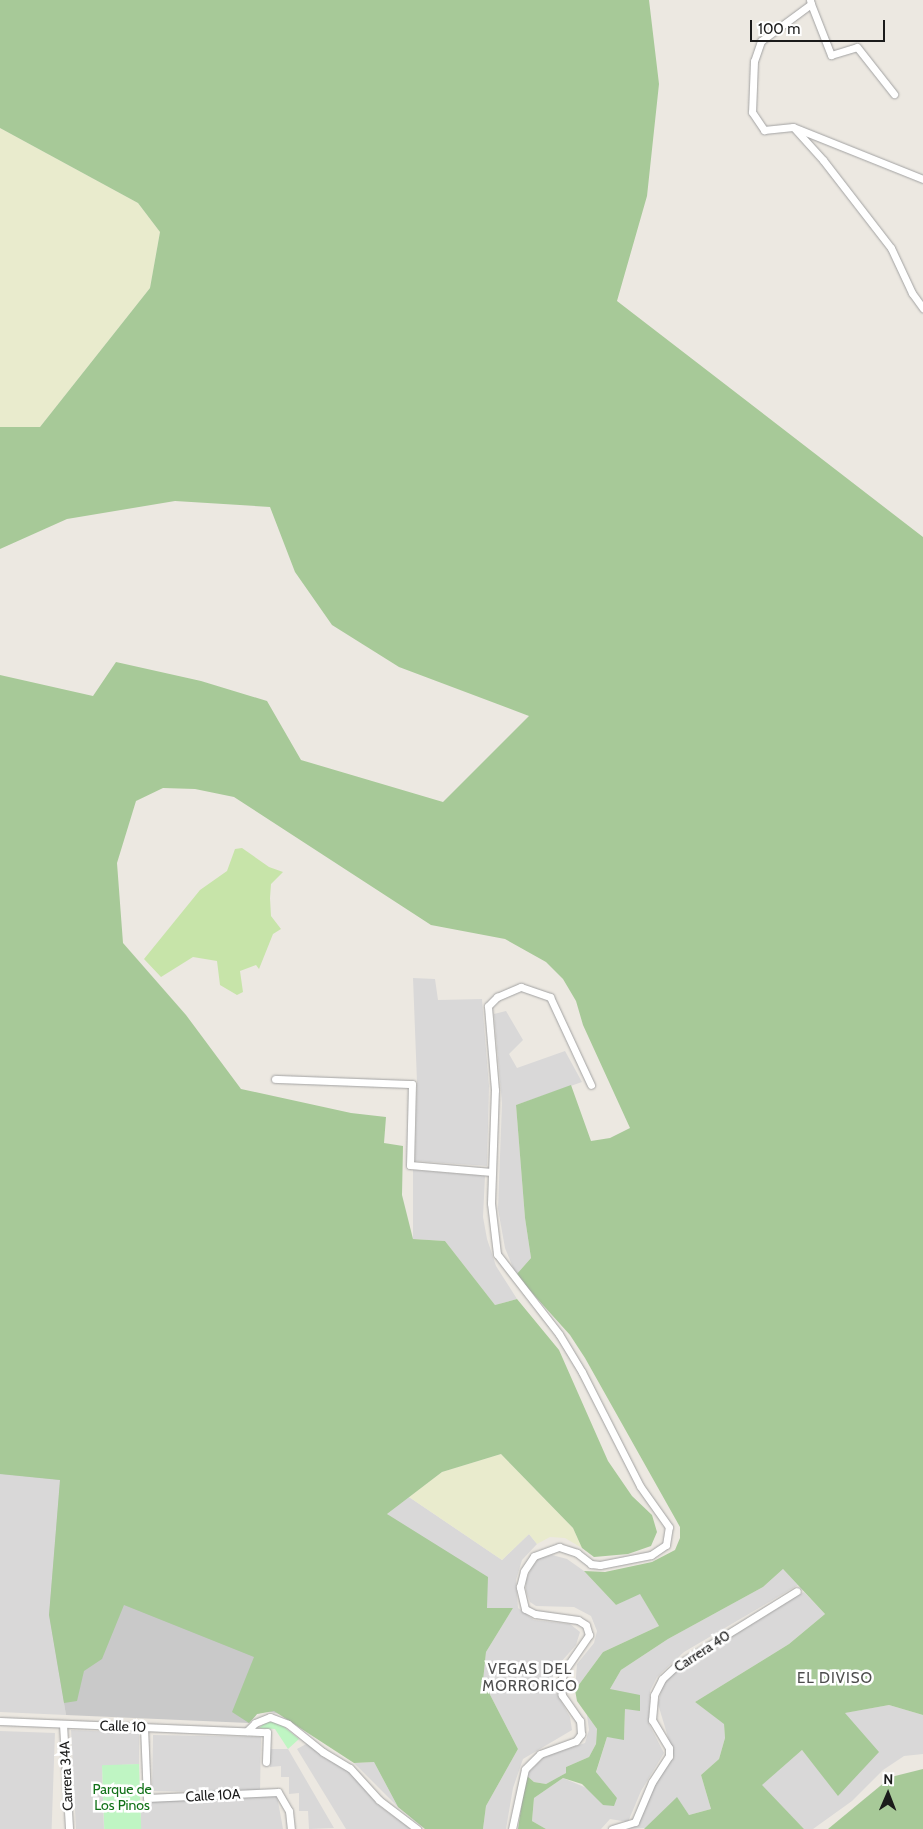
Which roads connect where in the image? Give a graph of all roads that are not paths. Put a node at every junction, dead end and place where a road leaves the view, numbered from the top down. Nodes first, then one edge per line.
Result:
1 (810, 2) edge
2 (894, 94) dead end
3 (792, 127) junction
4 (923, 179) edge
5 (923, 308) edge
6 (276, 1080) dead end
7 (591, 1085) dead end
8 (492, 1172) junction
9 (797, 1590) dead end
10 (0, 1721) edge
11 (63, 1724) junction
12 (144, 1727) junction
13 (247, 1731) junction
14 (266, 1762) dead end
15 (69, 1829) edge
16 (291, 1829) edge
17 (417, 1829) edge
18 (512, 1829) edge
19 (612, 1829) edge

1 - 2 street
1 - 3 street
3 - 4 street
3 - 5 street
6 - 8 street
7 - 8 street
8 - 18 street
9 - 19 street, Carrera 40
10 - 11 street, Calle 10
11 - 12 street, Calle 10
11 - 15 street, Carrera 34A
12 - 13 street, Calle 10
12 - 16 street, Calle 10A
13 - 14 street, Calle 10
13 - 17 street

